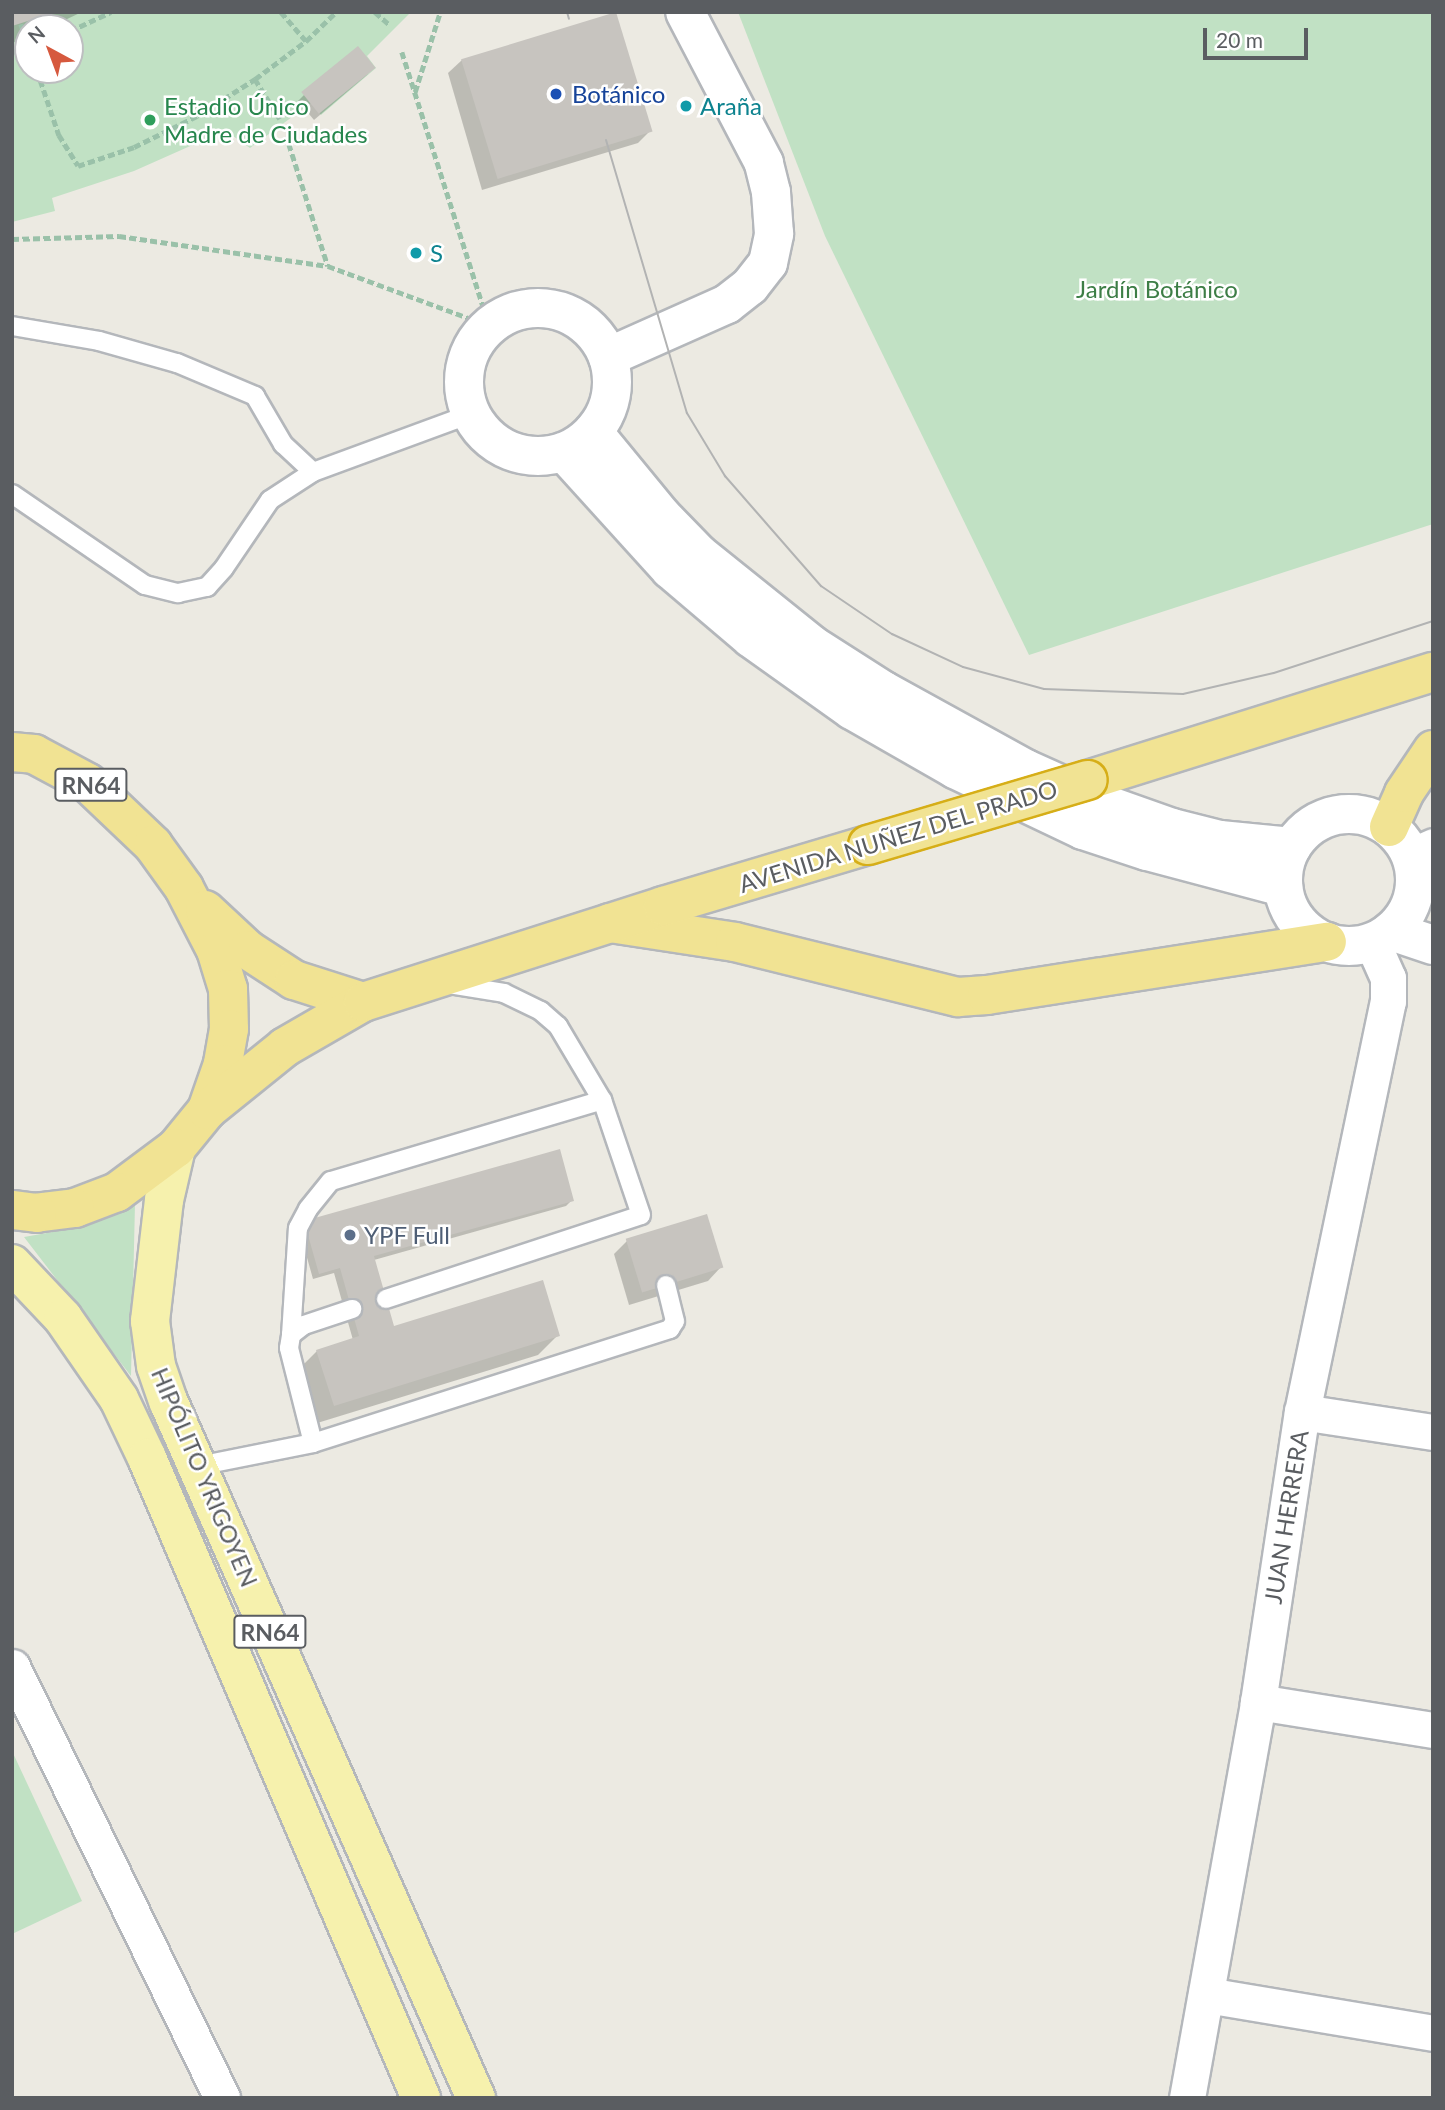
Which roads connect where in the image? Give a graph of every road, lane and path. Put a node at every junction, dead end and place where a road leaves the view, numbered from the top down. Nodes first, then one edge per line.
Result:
1 (111, 12) edge
2 (281, 12) edge
3 (336, 12) edge
4 (375, 12) edge
5 (440, 12) edge
6 (685, 12) edge
7 (84, 25) edge
8 (390, 25) dead end
9 (306, 41) junction
10 (402, 52) dead end
11 (255, 79) junction
12 (42, 84) edge
13 (415, 93) junction
14 (280, 119) dead end
15 (289, 144) dead end
16 (12, 239) edge
17 (328, 266) junction
18 (12, 326) edge
19 (490, 326) junction
20 (608, 357) junction
21 (471, 414) junction
22 (578, 442) junction
23 (313, 472) junction
24 (12, 494) edge
25 (1433, 672) edge
26 (19, 747) edge
27 (1433, 751) edge
28 (1292, 847) junction
29 (1416, 865) edge
30 (1283, 887) junction
31 (184, 888) junction
32 (610, 923) junction
33 (1382, 937) junction
34 (1327, 942) junction
35 (1433, 945) edge
36 (427, 981) junction
37 (363, 1003) junction
38 (602, 1100) junction
39 (207, 1110) junction
40 (176, 1149) junction
41 (12, 1210) edge
42 (12, 1264) edge
43 (666, 1285) dead end
44 (386, 1299) dead end
45 (352, 1309) dead end
46 (291, 1335) junction
47 (1302, 1412) junction
48 (1433, 1432) edge
49 (313, 1443) junction
50 (198, 1466) junction
51 (12, 1667) edge
52 (1258, 1702) junction
53 (1433, 1730) edge
54 (1206, 1995) junction
55 (1433, 2034) edge
56 (222, 2098) edge
57 (421, 2098) edge
58 (475, 2098) edge
59 (1187, 2098) edge

1 - 7 path
2 - 9 path
3 - 9 path
4 - 8 path
5 - 13 path
6 - 20 main road
9 - 11 path
10 - 13 path
11 - 12 path
11 - 14 path
13 - 19 path
15 - 17 path
16 - 17 path
17 - 19 path
18 - 23 lane
19 - 20 main road
19 - 21 main road
20 - 22 main road
21 - 22 main road
21 - 23 lane
22 - 28 main road
22 - 30 main road
23 - 24 lane
25 - 32 highway, AVENIDA NUÑEZ DEL PRADO, bridge
26 - 31 highway, RN64
27 - 29 highway
28 - 29 main road
28 - 30 main road
29 - 33 main road
30 - 34 main road
31 - 37 highway
31 - 39 highway, RN64
32 - 34 highway
32 - 36 highway, AVENIDA NUÑEZ DEL PRADO
33 - 34 main road
33 - 35 main road
33 - 47 street, JUAN HERRERA
36 - 37 highway, AVENIDA NUÑEZ DEL PRADO
36 - 38 lane
37 - 39 highway, AVENIDA NUÑEZ DEL PRADO
38 - 44 lane
38 - 46 lane
39 - 40 highway, RN64
40 - 41 highway, RN64
40 - 50 main road, HIPÓLITO YRIGOYEN / RN64
42 - 57 main road, HIPÓLITO YRIGOYEN / RN64
43 - 49 lane
45 - 46 lane
46 - 49 lane
47 - 48 street
47 - 52 street, JUAN HERRERA
49 - 50 lane
50 - 58 main road, HIPÓLITO YRIGOYEN / RN64
51 - 56 street
52 - 53 street
52 - 54 street, JUAN HERRERA
54 - 55 street
54 - 59 street, JUAN HERRERA

